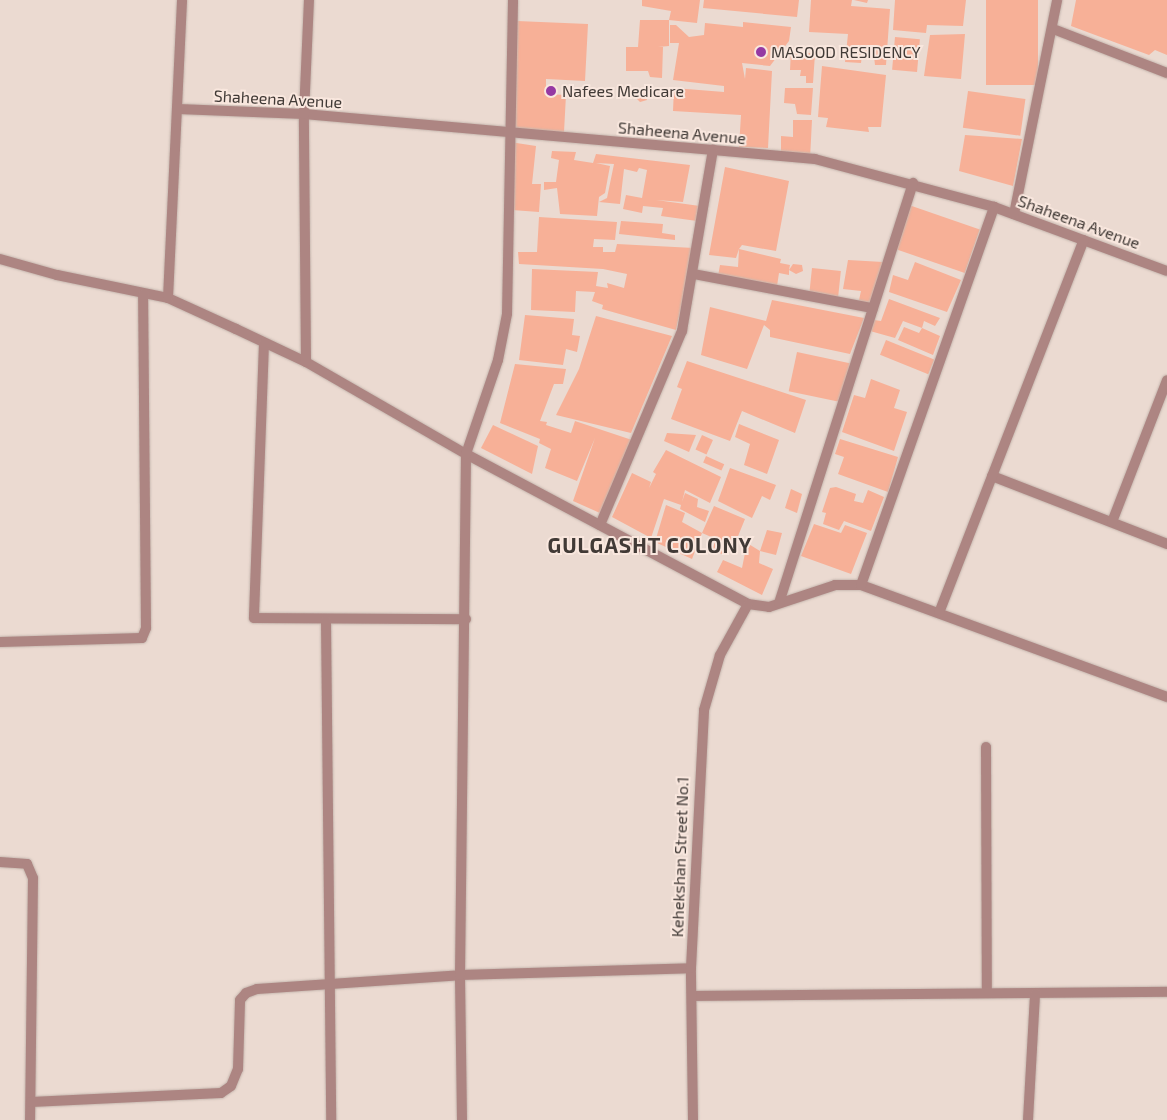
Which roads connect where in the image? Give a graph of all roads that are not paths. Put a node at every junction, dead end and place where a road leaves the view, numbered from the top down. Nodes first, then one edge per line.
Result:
1 (182, 0) edge
2 (309, 0) edge
3 (513, 0) edge
4 (1057, 0) edge
5 (1054, 28) junction
6 (1167, 73) edge
7 (178, 109) junction
8 (304, 114) junction
9 (510, 133) junction
10 (714, 150) junction
11 (913, 183) junction
12 (994, 207) junction
13 (1014, 214) junction
14 (1084, 240) junction
15 (0, 259) edge
16 (1167, 271) edge
17 (694, 274) junction
18 (144, 294) junction
19 (168, 298) junction
20 (873, 308) junction
21 (264, 342) junction
22 (306, 362) junction
23 (1167, 380) edge
24 (466, 454) junction
25 (992, 476) junction
26 (1112, 522) junction
27 (600, 525) junction
28 (1167, 544) edge
29 (861, 585) junction
30 (779, 603) junction
31 (748, 604) junction
32 (939, 613) junction
33 (466, 619) junction
34 (326, 621) junction
35 (0, 642) edge
36 (1167, 697) edge
37 (986, 747) dead end
38 (0, 862) edge
39 (691, 968) junction
40 (460, 975) junction
41 (330, 986) junction
42 (1167, 992) edge
43 (1035, 993) junction
44 (987, 994) junction
45 (692, 996) junction
46 (30, 1102) junction
47 (30, 1120) edge
48 (332, 1120) edge
49 (462, 1120) edge
50 (693, 1120) edge
51 (1028, 1120) edge

1 - 7 street
2 - 8 street
3 - 9 street
4 - 5 street
5 - 6 street
5 - 13 street
7 - 8 street, Shaheena Avenue
7 - 19 street
8 - 9 street, Shaheena Avenue
8 - 22 street
9 - 10 street, Shaheena Avenue
9 - 24 street
10 - 11 street, Shaheena Avenue
10 - 17 street
11 - 12 street, Shaheena Avenue
11 - 20 street
12 - 13 street, Shaheena Avenue
12 - 29 street
13 - 14 street, Shaheena Avenue
14 - 16 street, Shaheena Avenue
14 - 25 street
15 - 18 street
17 - 20 street
17 - 27 street
18 - 19 street
18 - 35 street
19 - 21 street
20 - 30 street
21 - 22 street
21 - 34 street
22 - 24 street
23 - 26 street
24 - 27 street
24 - 33 street
25 - 26 street
25 - 32 street
26 - 28 street
27 - 31 street
29 - 30 street
29 - 32 street
30 - 31 street
31 - 39 street, Kehekshan Street No.1
32 - 36 street
33 - 34 street
33 - 40 street
34 - 41 street
37 - 44 street
38 - 46 street
39 - 40 street
39 - 45 street, Kehekshan Street No.1
40 - 41 street
40 - 49 street
41 - 46 street
41 - 48 street
42 - 43 street
43 - 44 street
43 - 51 street
44 - 45 street
45 - 50 street, Kehekshan Street No.1
46 - 47 street

